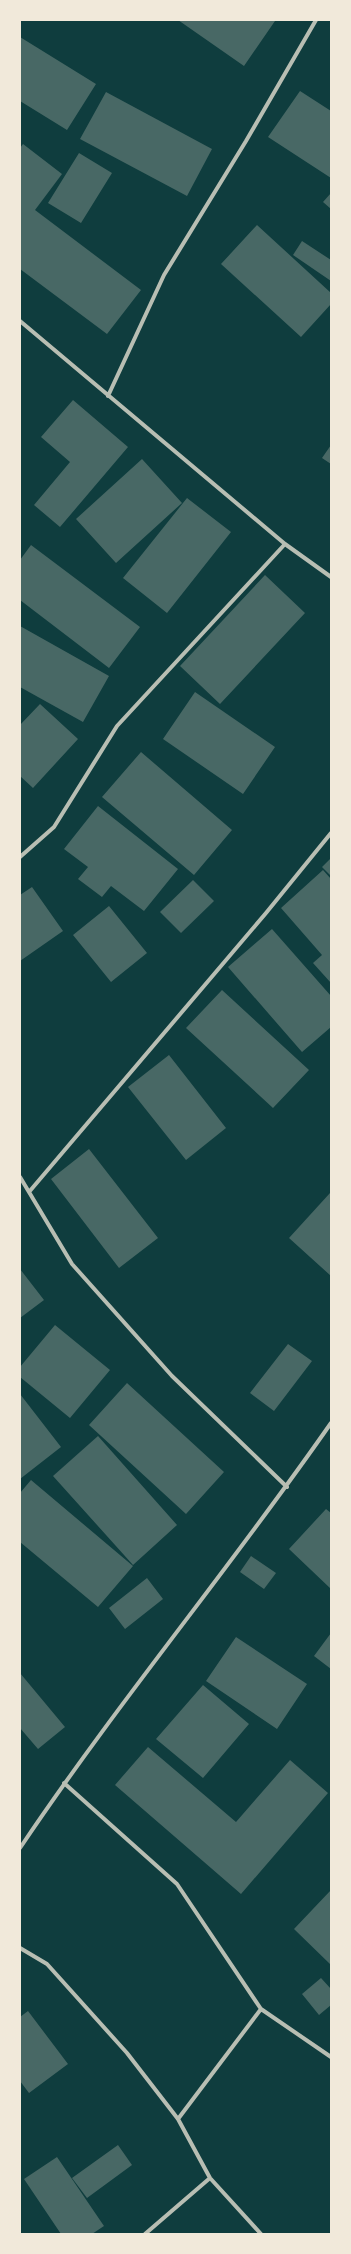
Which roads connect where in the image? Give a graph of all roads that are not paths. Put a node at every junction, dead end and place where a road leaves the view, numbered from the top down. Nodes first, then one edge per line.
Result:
1 (316, 20) edge
2 (20, 321) edge
3 (108, 396) junction
4 (285, 544) junction
5 (331, 577) edge
6 (331, 833) edge
7 (20, 857) edge
8 (20, 1177) edge
9 (29, 1192) junction
10 (331, 1423) edge
11 (287, 1487) junction
12 (64, 1783) junction
13 (20, 1848) edge
14 (20, 1948) edge
15 (261, 2009) junction
16 (331, 2057) edge
17 (178, 2119) junction
18 (210, 2178) junction
19 (145, 2234) edge
20 (261, 2234) edge

1 - 3 street
2 - 3 street
3 - 4 street
4 - 5 street
4 - 7 street
6 - 9 street
8 - 9 street
9 - 11 street
10 - 11 street
11 - 12 street
12 - 13 street
12 - 15 street
14 - 17 street
15 - 16 street
15 - 17 street
17 - 18 street
18 - 19 street
18 - 20 street

